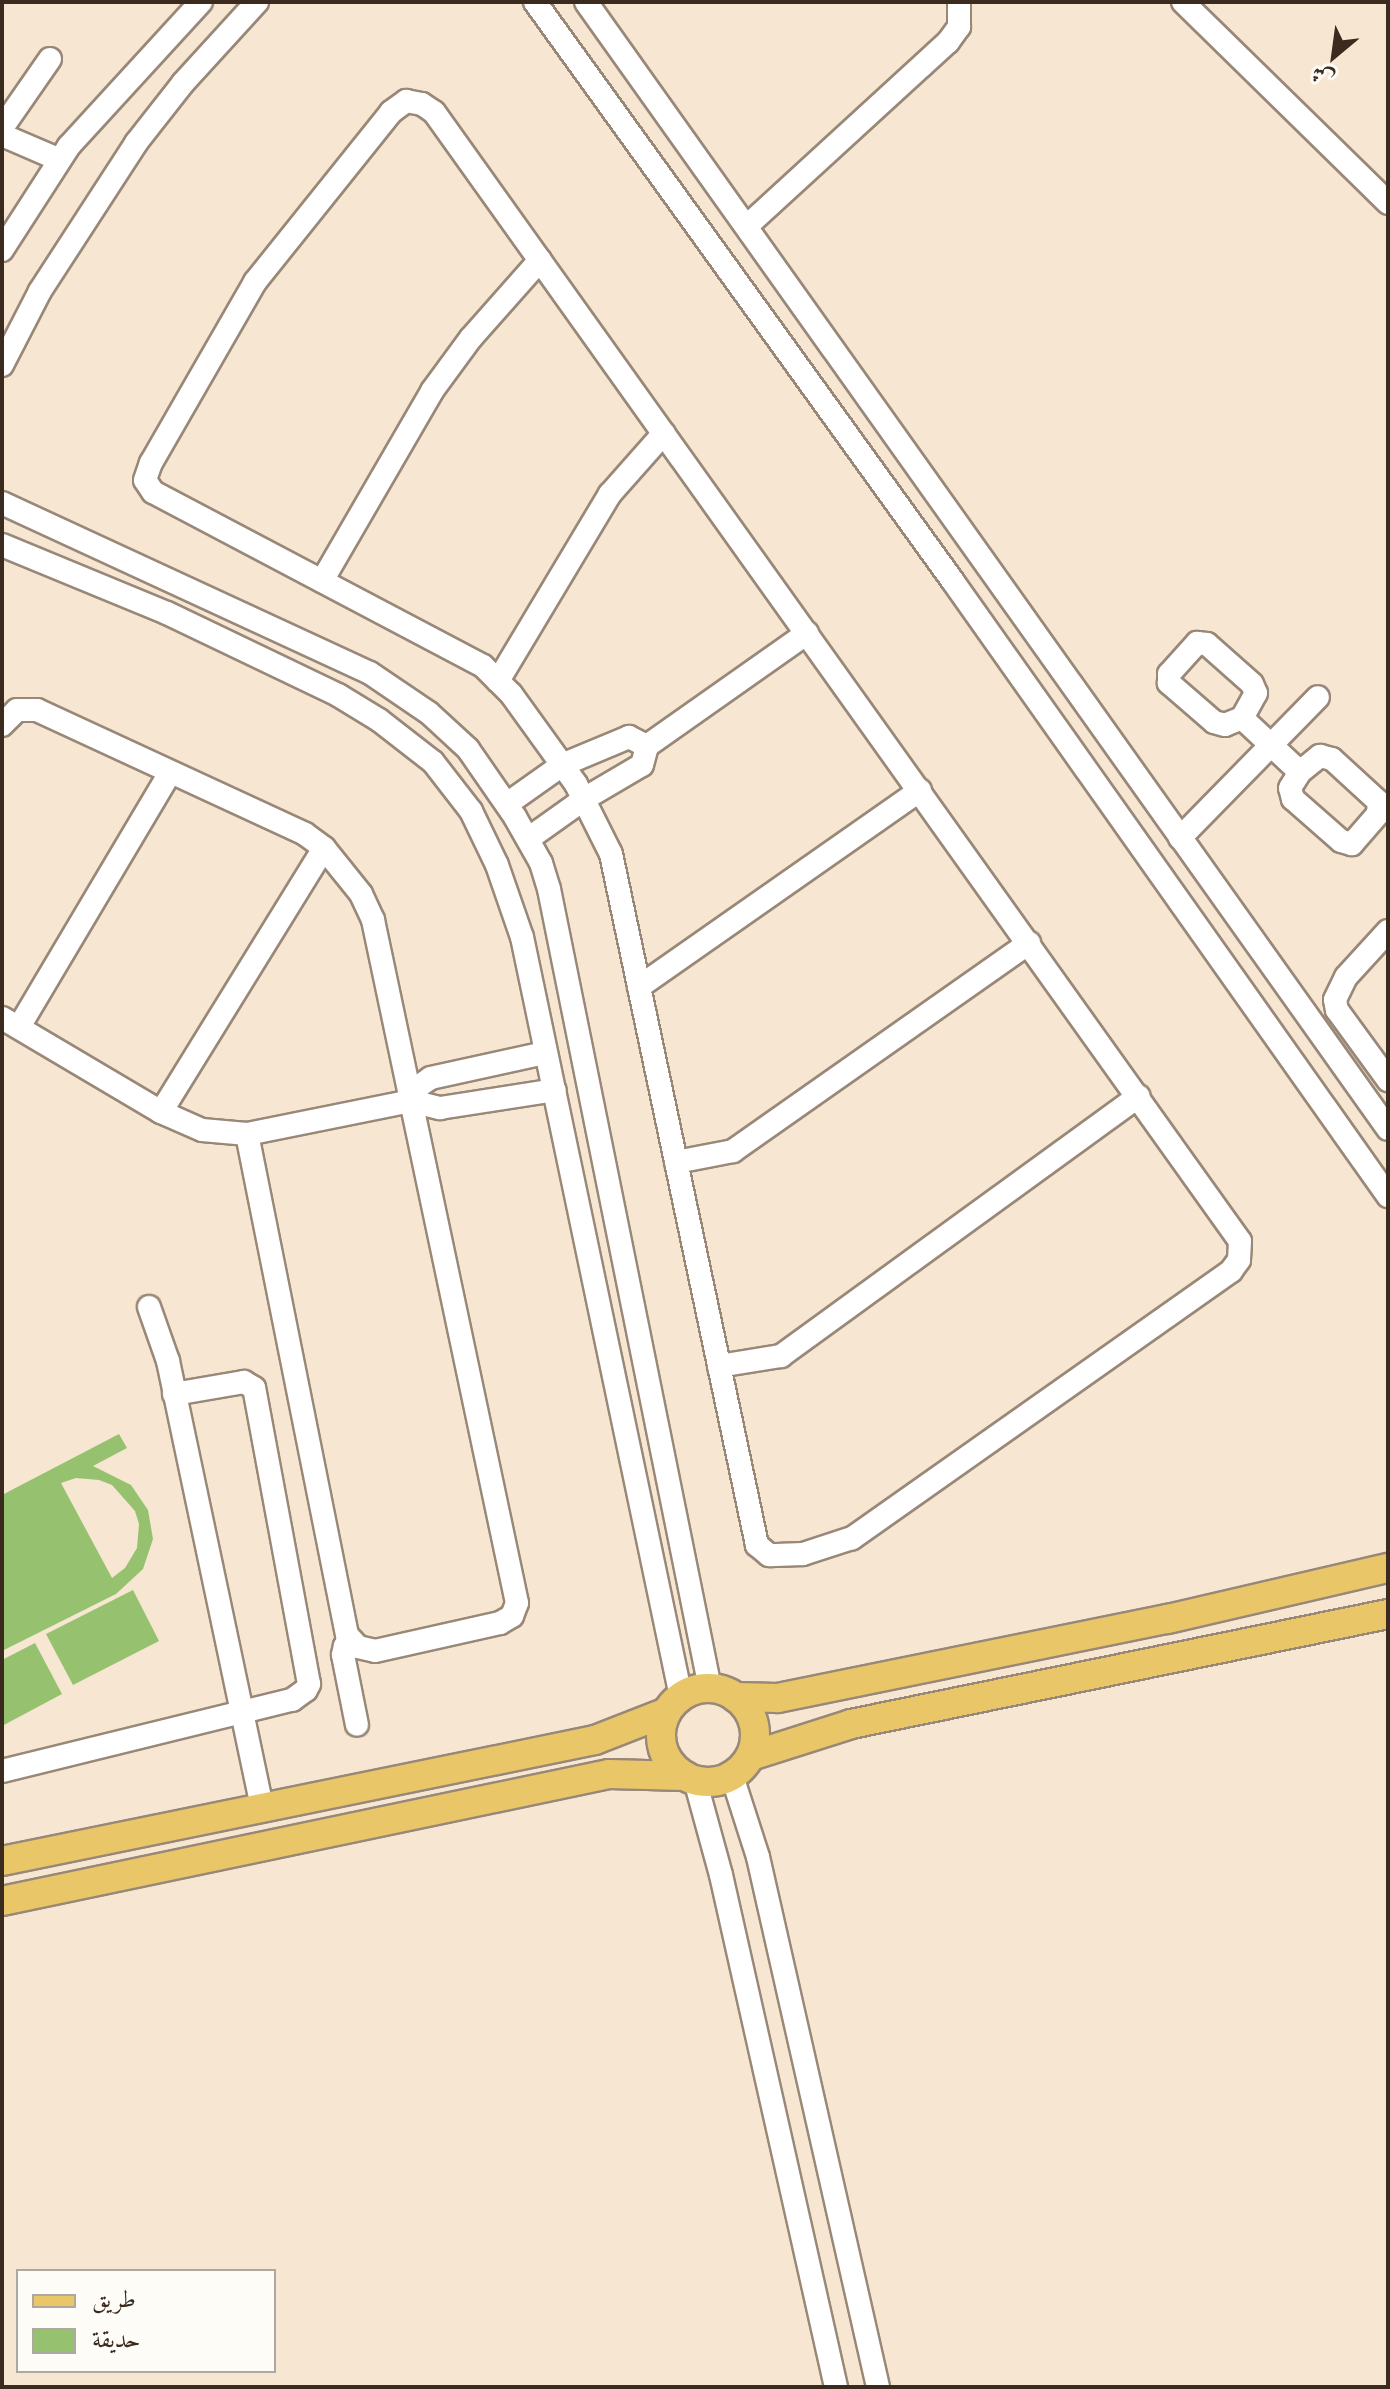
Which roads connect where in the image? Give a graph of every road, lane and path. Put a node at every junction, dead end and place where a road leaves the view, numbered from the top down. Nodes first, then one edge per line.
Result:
1 (201, 2) edge
2 (257, 2) edge
3 (535, 2) edge
4 (586, 2) edge
5 (959, 2) edge
6 (1183, 2) edge
7 (50, 59) dead end
8 (2, 128) edge
9 (2, 135) edge
10 (60, 160) junction
11 (1388, 203) edge
12 (747, 226) junction
13 (2, 250) edge
14 (540, 260) junction
15 (2, 365) edge
16 (664, 433) junction
17 (2, 503) edge
18 (2, 545) edge
19 (322, 581) junction
20 (807, 633) junction
21 (321, 650) junction
22 (498, 681) junction
23 (307, 682) junction
24 (1318, 697) dead end
25 (1242, 718) dead end
26 (2, 725) edge
27 (647, 746) junction
28 (1272, 747) junction
29 (562, 765) junction
30 (1300, 772) dead end
31 (170, 773) junction
32 (920, 790) junction
33 (584, 799) junction
34 (507, 804) junction
35 (1180, 838) junction
36 (528, 839) junction
37 (324, 848) junction
38 (1388, 931) edge
39 (1029, 943) junction
40 (639, 987) junction
41 (10, 1023) edge
42 (545, 1053) junction
43 (1388, 1080) edge
44 (555, 1090) junction
45 (1139, 1096) junction
46 (411, 1101) junction
47 (161, 1112) junction
48 (1388, 1129) edge
49 (247, 1134) junction
50 (676, 1162) junction
51 (1388, 1196) edge
52 (149, 1307) dead end
53 (643, 1352) junction
54 (611, 1355) junction
55 (719, 1366) junction
56 (174, 1394) junction
57 (1388, 1568) edge
58 (1388, 1614) edge
59 (352, 1641) junction
60 (722, 1692) junction
61 (674, 1704) junction
62 (240, 1714) junction
63 (357, 1725) dead end
64 (742, 1766) junction
65 (2, 1771) edge
66 (690, 1778) junction
67 (262, 1806) junction
68 (2, 1861) edge
69 (2, 1901) edge
70 (806, 2073) junction
71 (768, 2081) junction
72 (836, 2387) edge
73 (878, 2387) edge

1 - 10 street
2 - 15 street
3 - 51 street
4 - 12 street
5 - 12 street
6 - 11 street
7 - 8 street
9 - 10 street
10 - 13 street
12 - 35 street
14 - 16 street
14 - 19 street
14 - 19 street
16 - 20 street
16 - 22 street
17 - 21 street
18 - 23 street
19 - 22 street
20 - 27 street
20 - 32 street
21 - 23 street
21 - 34 street
22 - 29 street
23 - 42 street
24 - 28 street
25 - 28 street
26 - 31 street
27 - 29 street
27 - 33 street
28 - 30 street
28 - 35 street
29 - 33 street
29 - 34 street
31 - 37 street
31 - 41 street
32 - 39 street
32 - 40 street
33 - 36 street
33 - 40 street
34 - 36 street
35 - 48 street
36 - 53 street
37 - 46 street
37 - 47 street
38 - 43 street
39 - 45 street
39 - 50 street
40 - 50 street
41 - 47 street
42 - 44 street
42 - 46 street
44 - 46 street
44 - 54 street
45 - 55 street
45 - 55 street
46 - 49 street
46 - 59 street
47 - 49 street
49 - 59 street
50 - 55 street
52 - 56 street
53 - 54 street
53 - 60 street
54 - 61 street
56 - 62 street
56 - 62 street
57 - 60 main road
58 - 64 main road
59 - 63 street
60 - 61 main road
60 - 64 main road
61 - 66 main road
61 - 67 main road
62 - 65 street
62 - 67 street
64 - 66 main road
64 - 70 street
66 - 69 main road
66 - 71 street
67 - 68 main road
70 - 71 street
70 - 73 street
71 - 72 street

